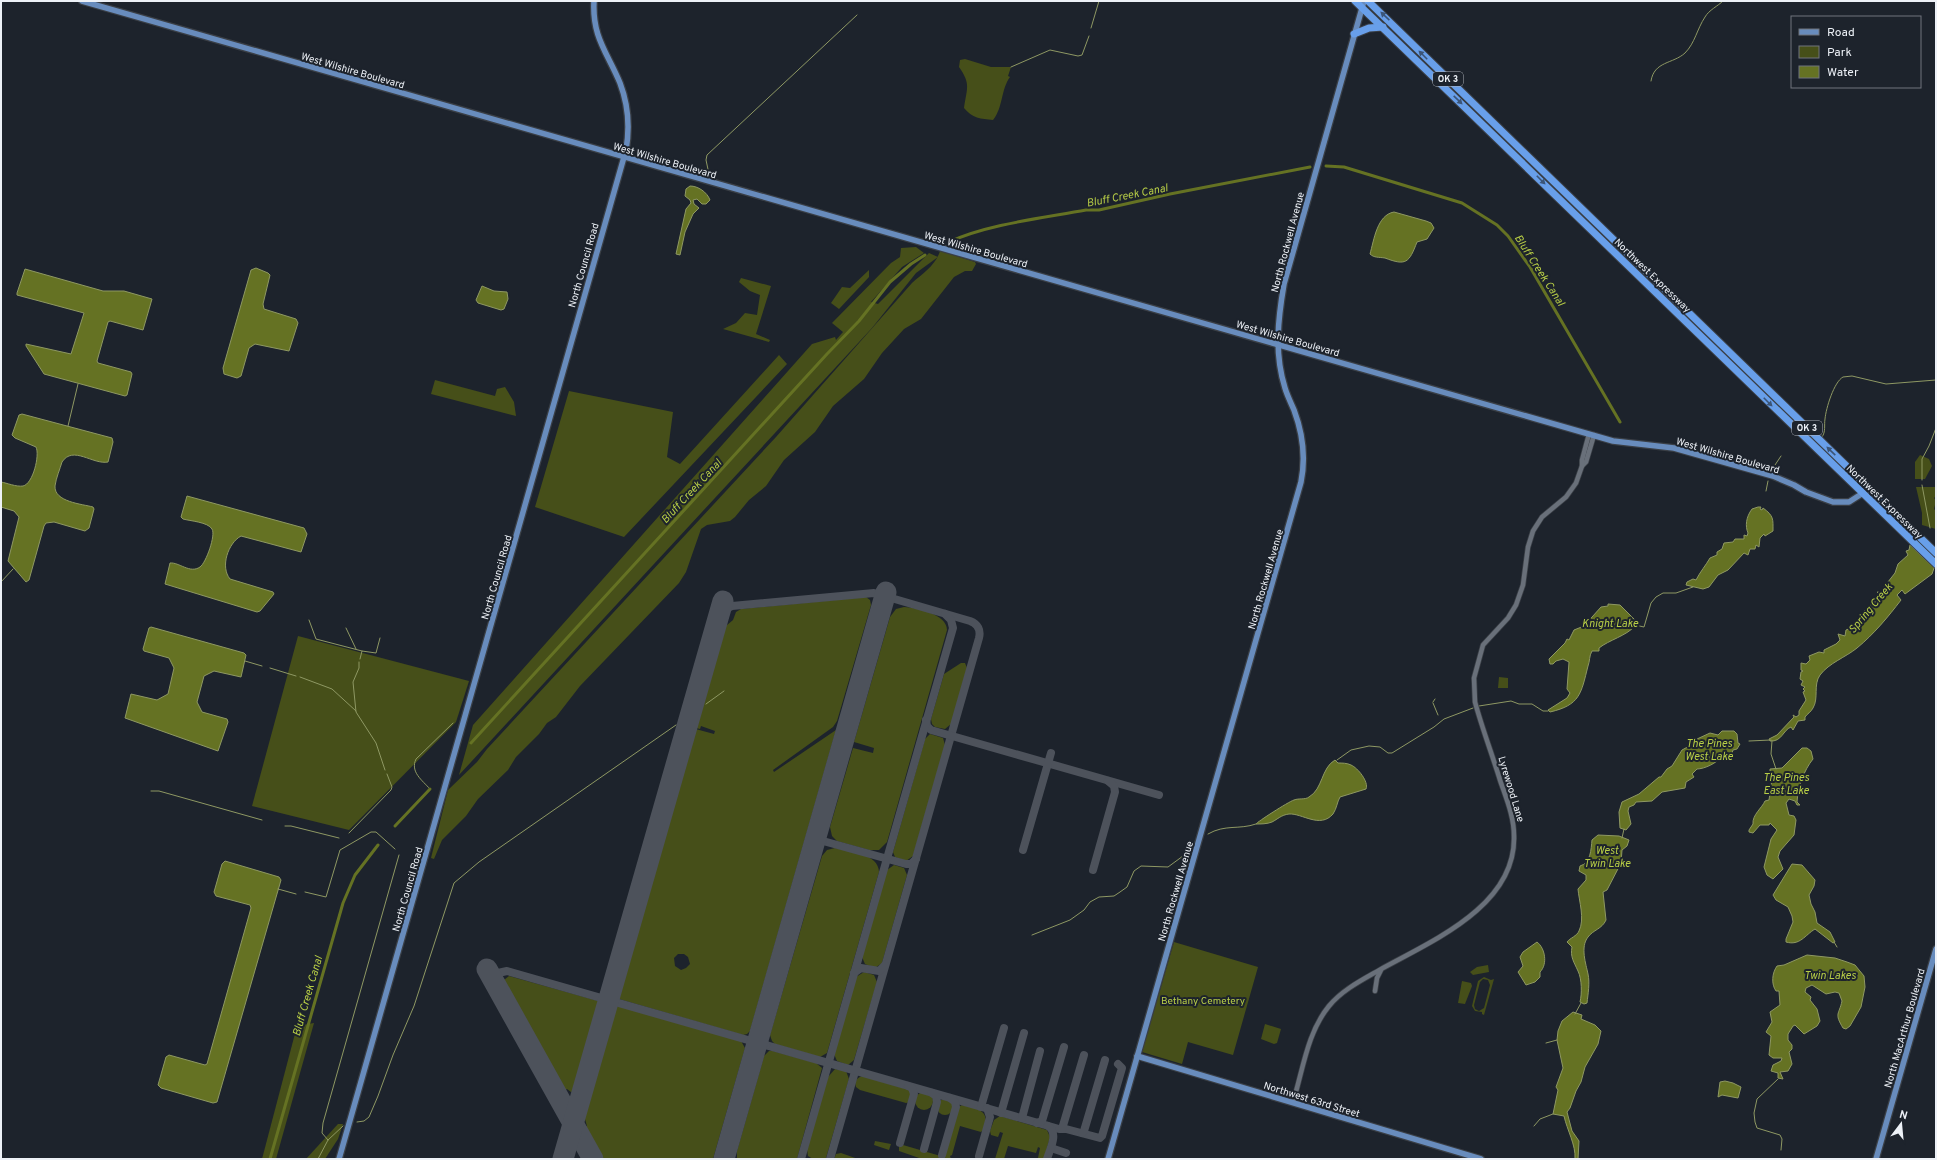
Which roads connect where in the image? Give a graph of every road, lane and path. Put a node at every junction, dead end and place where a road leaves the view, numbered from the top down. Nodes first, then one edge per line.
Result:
1 (82, 1) edge
2 (594, 1) edge
3 (1355, 1) edge
4 (1368, 1) edge
5 (1363, 4) edge
6 (1382, 27) junction
7 (1354, 34) junction
8 (1420, 63) junction
9 (1445, 76) junction
10 (1439, 81) junction
11 (1459, 90) junction
12 (1516, 150) junction
13 (624, 157) junction
14 (1556, 195) junction
15 (1622, 248) junction
16 (1631, 268) junction
17 (1704, 328) junction
18 (1708, 343) junction
19 (1277, 344) junction
20 (1768, 390) junction
21 (1591, 435) junction
22 (1869, 488) junction
23 (1863, 494) junction
24 (1936, 553) edge
25 (1936, 564) edge
26 (1936, 949) edge
27 (1381, 970) junction
28 (1375, 991) dead end
29 (1137, 1056) junction
30 (1293, 1102) junction
31 (339, 1159) edge
32 (1108, 1159) edge
33 (1481, 1159) edge
34 (1876, 1159) edge

1 - 13 main road, West Wilshire Boulevard
2 - 13 main road, North Council Road
3 - 5 highway, Northwest Expressway / OK 3
9 -> 4 highway, Northwest Expressway / OK 3
5 - 6 highway, Northwest Expressway / OK 3
5 - 7 main road, North Rockwell Avenue
6 - 7 highway
6 - 8 highway, Northwest Expressway / OK 3
7 - 19 main road, North Rockwell Avenue
8 - 9 highway
8 - 10 highway, Northwest Expressway / OK 3
9 - 11 highway, Northwest Expressway / OK 3
10 - 11 highway
10 -> 12 highway, Northwest Expressway / OK 3
11 - 12 highway, Northwest Expressway / OK 3
12 -> 14 highway, Northwest Expressway / OK 3
12 - 15 highway, Northwest Expressway / OK 3
13 - 19 main road, West Wilshire Boulevard
13 - 31 main road, North Council Road
14 - 15 highway
14 - 16 highway, Northwest Expressway / OK 3
15 - 17 highway, Northwest Expressway / OK 3
16 - 17 highway
16 - 18 highway, Northwest Expressway / OK 3
17 - 20 highway, Northwest Expressway / OK 3
18 - 20 highway
18 -> 23 highway, Northwest Expressway / OK 3
19 - 21 main road, West Wilshire Boulevard
19 - 29 main road, North Rockwell Avenue
22 -> 20 highway, Northwest Expressway / OK 3
21 - 23 main road, West Wilshire Boulevard
21 - 27 street, Lyrewood Lane
22 - 23 highway
22 - 24 highway, Northwest Expressway / OK 3
23 - 25 highway, Northwest Expressway / OK 3
26 - 34 main road, North MacArthur Boulevard
27 - 28 street
27 - 30 street, Lyrewood Lane
29 - 30 main road, Northwest 63rd Street
29 - 32 main road, North Rockwell Avenue
30 - 33 main road, Northwest 63rd Street

